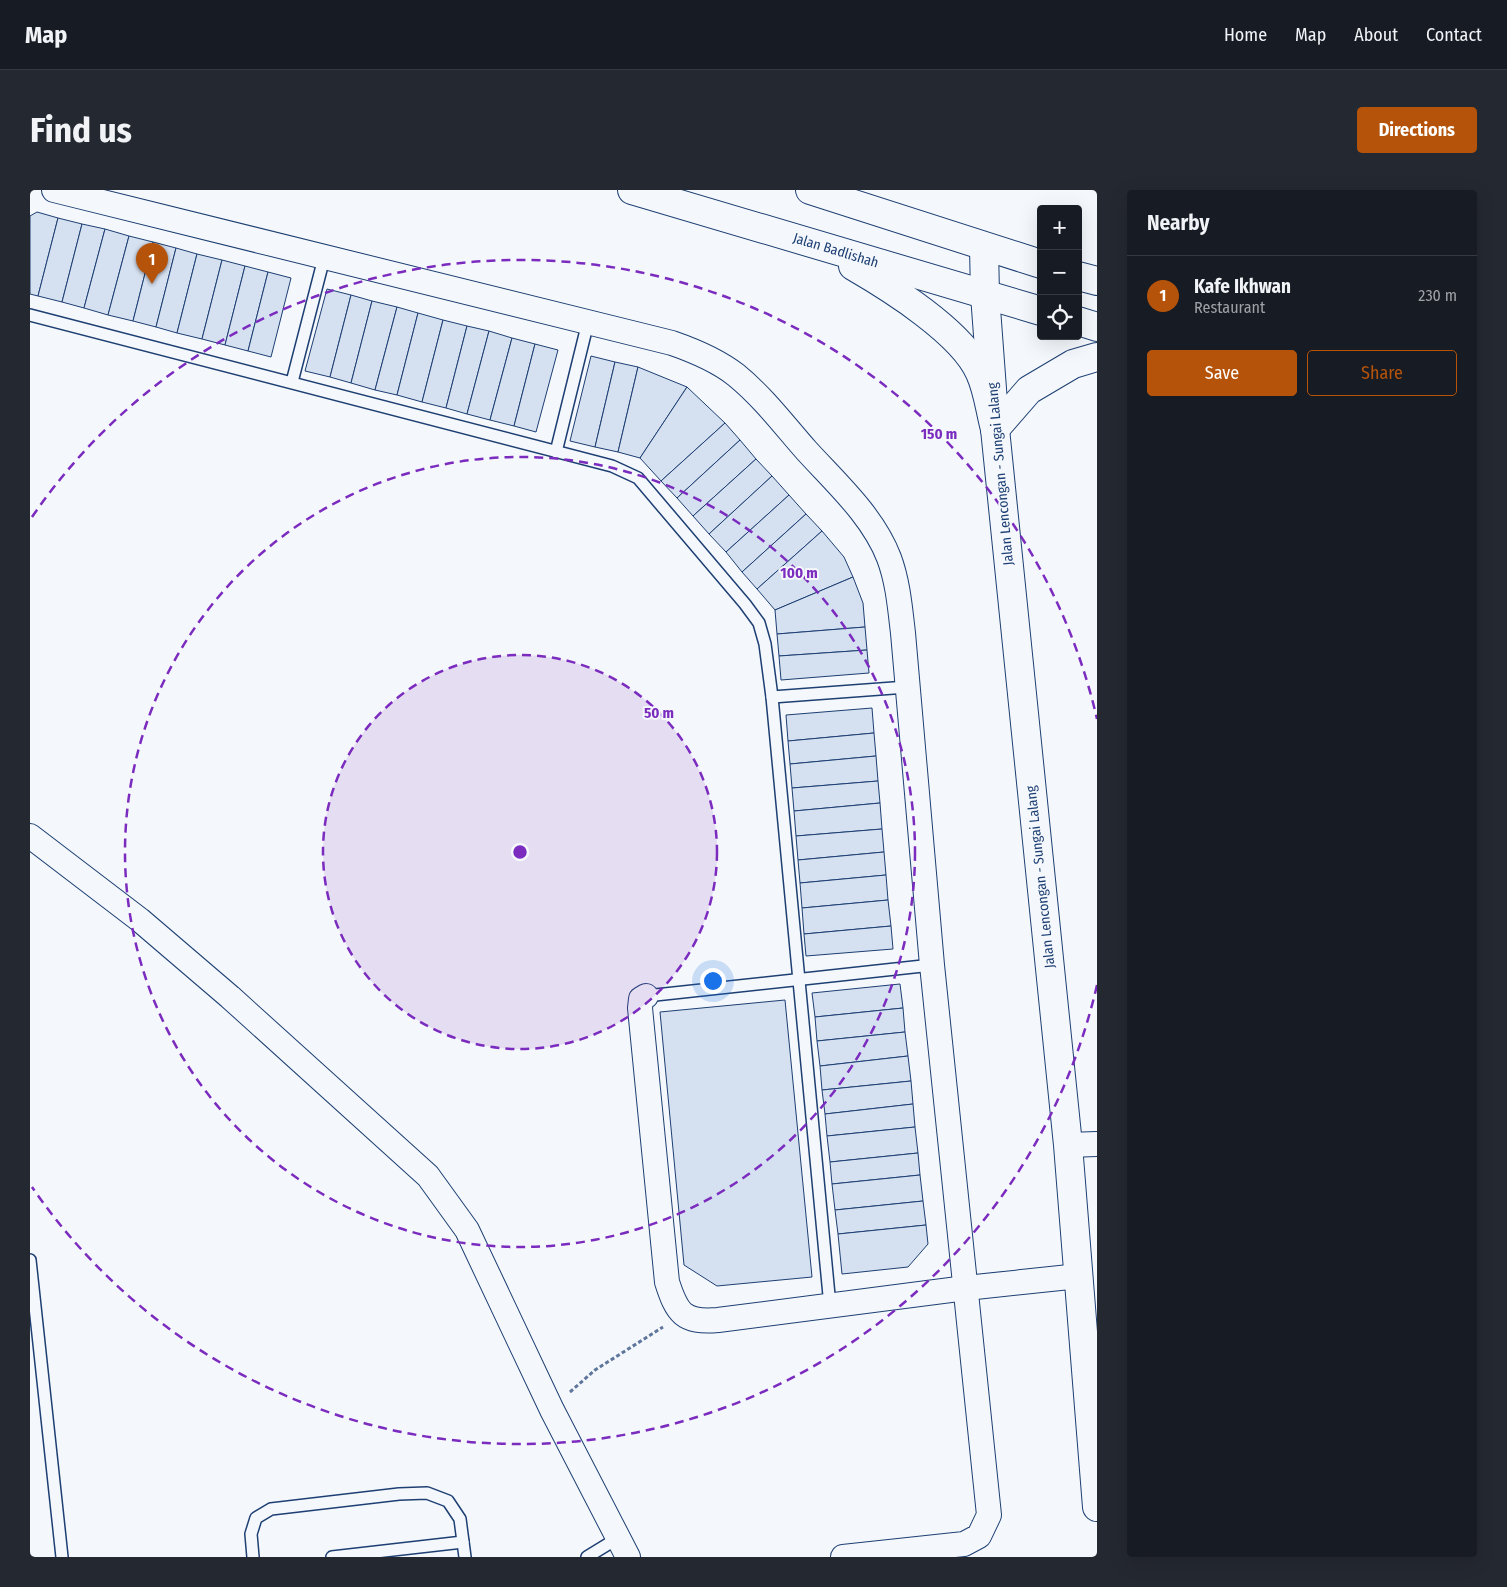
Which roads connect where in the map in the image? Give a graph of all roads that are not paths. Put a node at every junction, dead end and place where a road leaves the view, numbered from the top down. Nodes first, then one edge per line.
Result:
1 (54, 190) edge
2 (632, 190) edge
3 (810, 190) edge
4 (813, 243) junction
5 (984, 247) junction
6 (324, 258) junction
7 (1037, 263) edge
8 (1082, 277) edge
9 (1097, 282) edge
10 (985, 295) junction
11 (1037, 310) edge
12 (30, 316) edge
13 (588, 322) junction
14 (1082, 323) edge
15 (1097, 327) edge
16 (1097, 357) edge
17 (292, 382) junction
18 (995, 429) junction
19 (556, 452) junction
20 (907, 687) junction
21 (772, 696) junction
22 (30, 836) edge
23 (932, 966) junction
24 (800, 979) junction
25 (646, 996) joint
26 (1097, 1144) edge
27 (1068, 1145) junction
28 (30, 1260) edge
29 (1079, 1276) junction
30 (966, 1288) junction
31 (830, 1306) junction
32 (1097, 1507) edge
33 (463, 1542) junction
34 (623, 1548) edge
35 (62, 1557) edge
36 (253, 1557) edge
37 (332, 1557) edge
38 (465, 1557) edge
39 (587, 1557) edge
40 (843, 1557) edge

1 - 6 street
2 - 4 street, Jalan Badlishah
3 - 5 street
4 - 10 street, Jalan Badlishah
4 - 18 street
5 - 7 street
5 - 10 street, Jalan Lencongan - Sungai Lalang
6 - 13 street
6 - 17 lane
8 - 9 street
10 - 11 street, Jalan Badlishah
10 - 18 street, Jalan Lencongan - Sungai Lalang
12 - 17 lane
13 - 19 lane
13 - 20 street
14 - 15 street
16 - 18 street
17 - 19 lane
18 - 27 street, Jalan Lencongan - Sungai Lalang
19 - 21 lane
20 - 21 lane
20 - 23 street
21 - 24 lane
22 - 34 street
23 - 24 lane
23 - 30 street
24 - 25 lane
24 - 31 lane
25 - 31 street
26 - 27 street
27 - 29 street, Jalan Lencongan - Sungai Lalang
28 - 35 lane
29 - 30 street
29 - 32 street, Jalan Lencongan - Sungai Lalang
30 - 31 street
30 - 40 street
33 - 36 lane
33 - 37 lane
33 - 38 lane
34 - 39 lane

